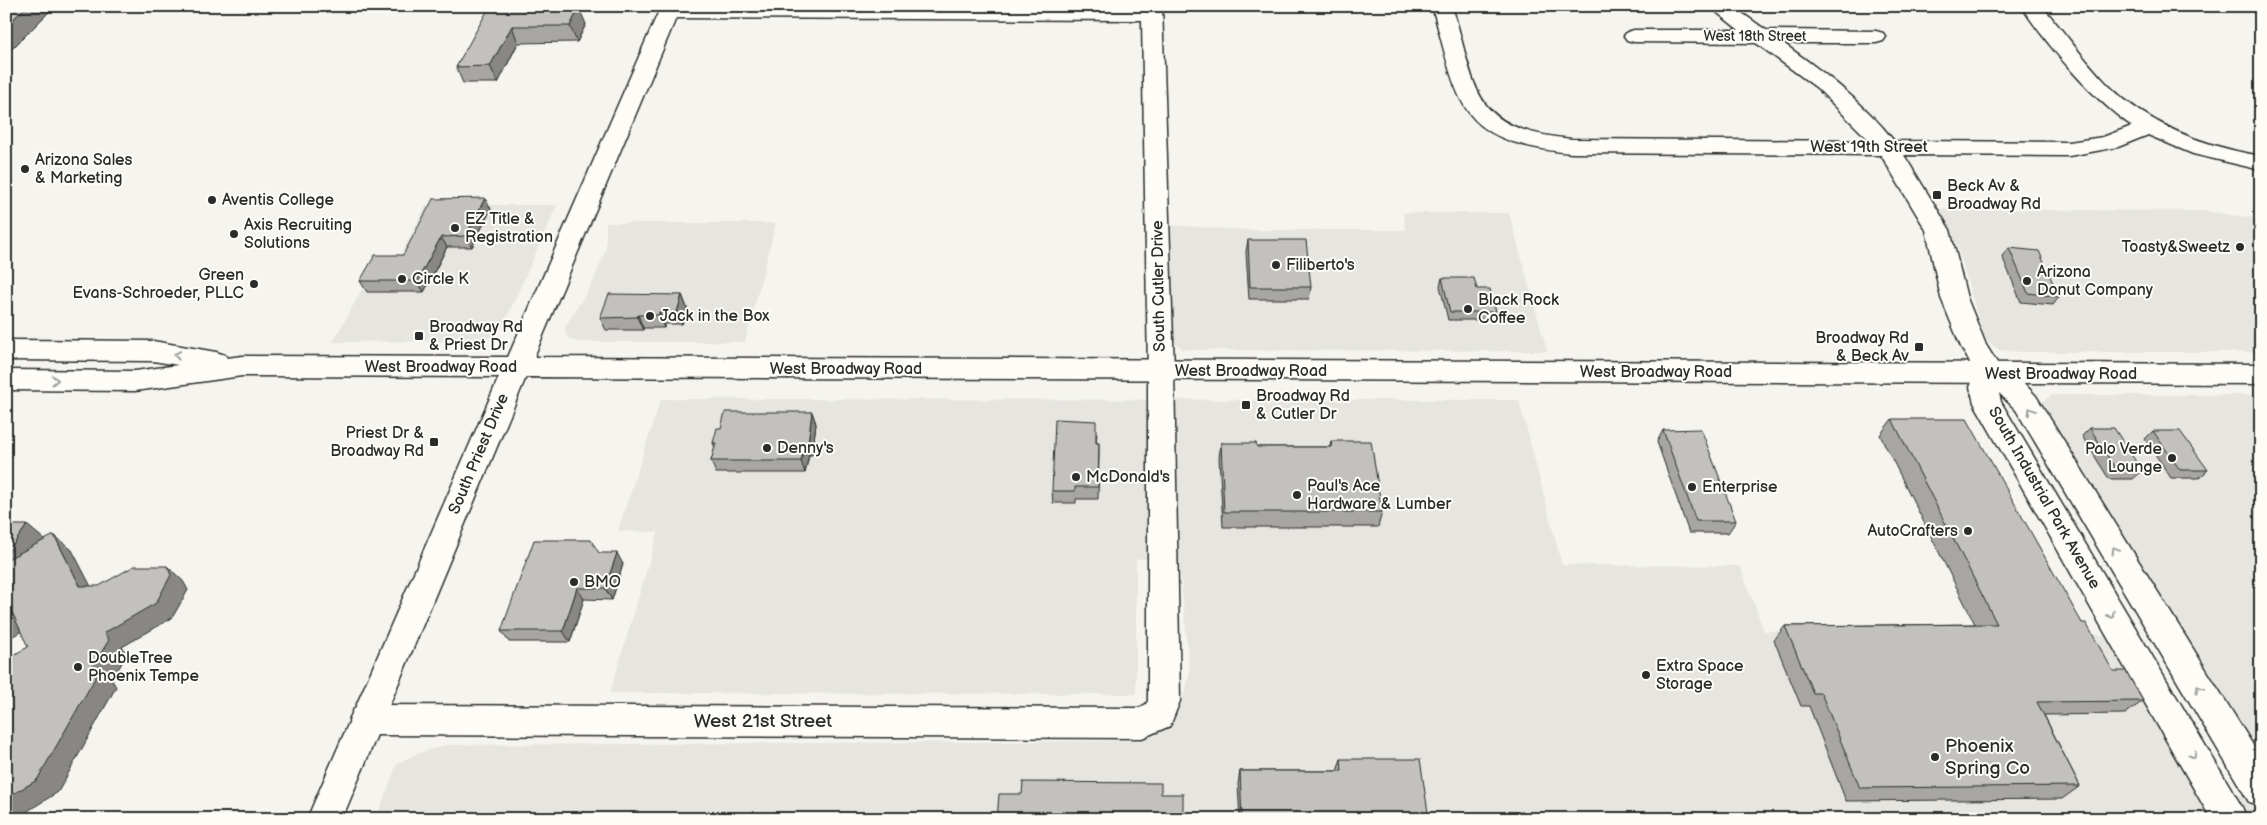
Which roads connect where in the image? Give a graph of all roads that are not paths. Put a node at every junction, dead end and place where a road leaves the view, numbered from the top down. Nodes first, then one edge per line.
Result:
1 (1442, 6) edge
2 (1719, 6) edge
3 (2031, 6) edge
4 (669, 9) edge
5 (1152, 10) edge
6 (1634, 36) dead end
7 (1761, 36) junction
8 (1876, 37) dead end
9 (2149, 126) junction
10 (1887, 148) junction
11 (2261, 163) edge
12 (6, 350) edge
13 (242, 366) junction
14 (516, 367) junction
15 (1161, 370) junction
16 (1990, 373) junction
17 (2261, 374) edge
18 (6, 380) edge
19 (1158, 715) joint
20 (366, 720) junction
21 (2261, 790) edge
22 (324, 819) edge
23 (2230, 819) edge

1 - 10 street, West 19th Street
2 - 7 street
3 - 9 street
4 - 5 street
4 - 14 street, South Priest Drive
5 - 15 street, South Cutler Drive
6 - 7 street, West 18th Street
7 - 8 street, West 18th Street
7 - 10 street
9 - 10 street, West 19th Street
9 - 11 street
10 - 16 street
13 -> 12 street, West Broadway Road
13 - 14 street, West Broadway Road
18 -> 13 street, West Broadway Road
14 - 15 street, West Broadway Road
14 - 20 street, South Priest Drive
15 - 16 street, West Broadway Road
15 - 19 street, South Cutler Drive
16 - 17 street, West Broadway Road
21 -> 16 street, South Industrial Park Avenue
16 -> 23 street, South Industrial Park Avenue
19 - 20 street, West 21st Street
20 - 22 street, South Priest Drive

